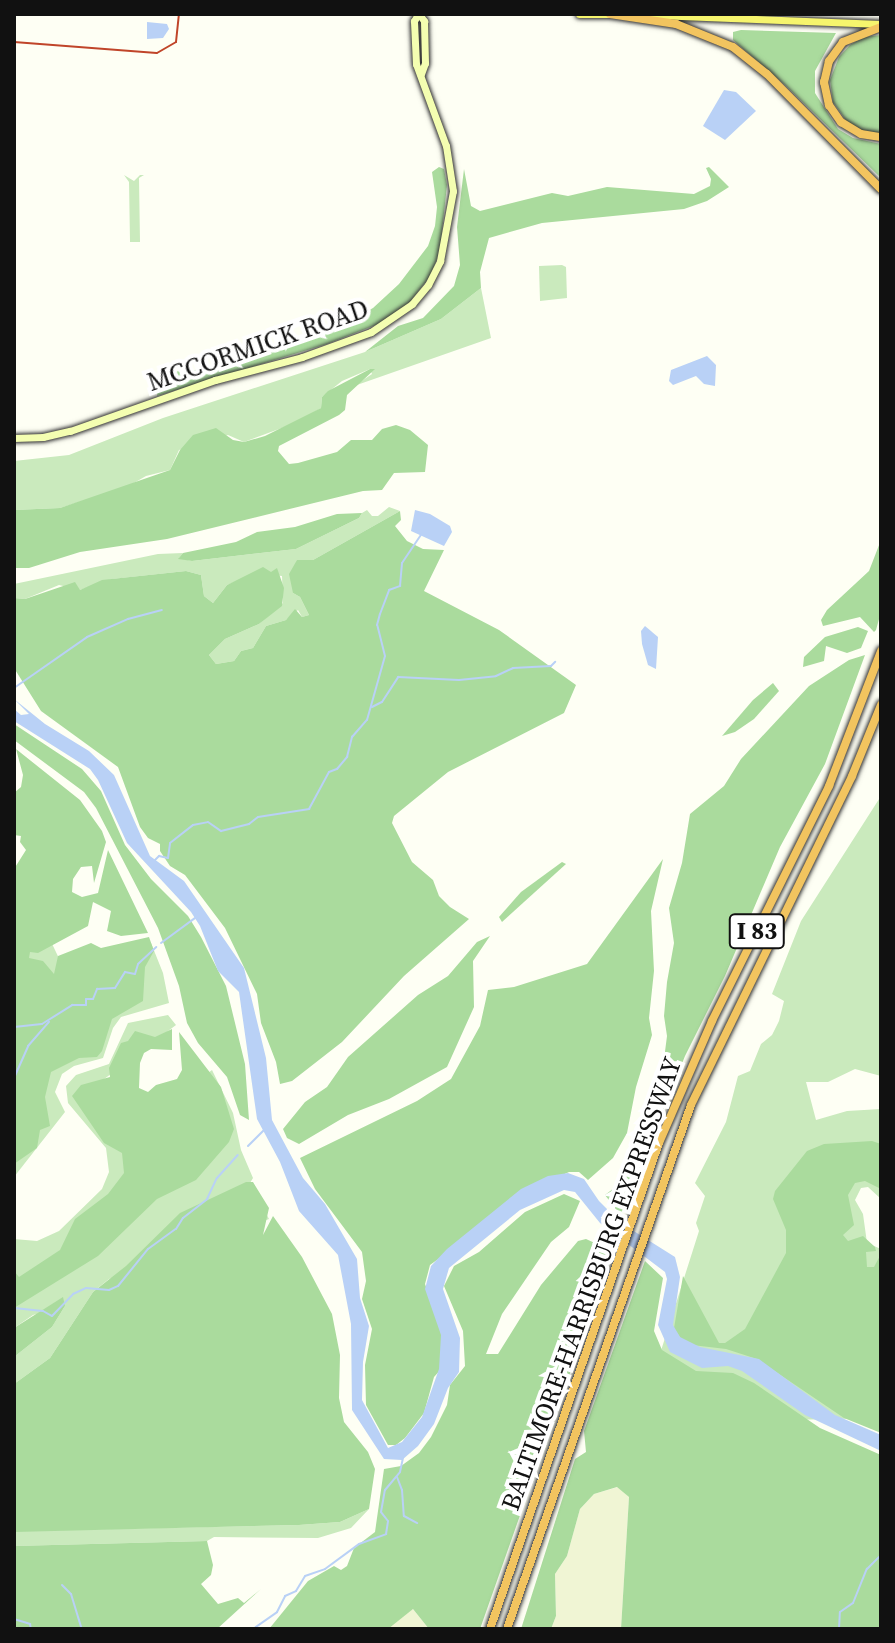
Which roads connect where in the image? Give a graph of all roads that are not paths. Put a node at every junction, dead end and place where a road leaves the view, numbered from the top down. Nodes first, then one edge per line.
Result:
1 (418, 14) edge
2 (579, 14) edge
3 (610, 14) edge
4 (881, 25) edge
5 (881, 137) edge
6 (881, 189) edge
7 (14, 438) edge
8 (881, 651) edge
9 (881, 705) edge
10 (490, 1629) edge
11 (507, 1629) edge

1 - 7 main road, MCCORMICK ROAD
2 - 3 main road
3 - 4 main road
3 - 6 highway
4 - 5 highway
8 - 10 highway, BALTIMORE-HARRISBURG EXPRESSWAY / I 83
9 - 11 highway, BALTIMORE-HARRISBURG EXPRESSWAY / I 83

